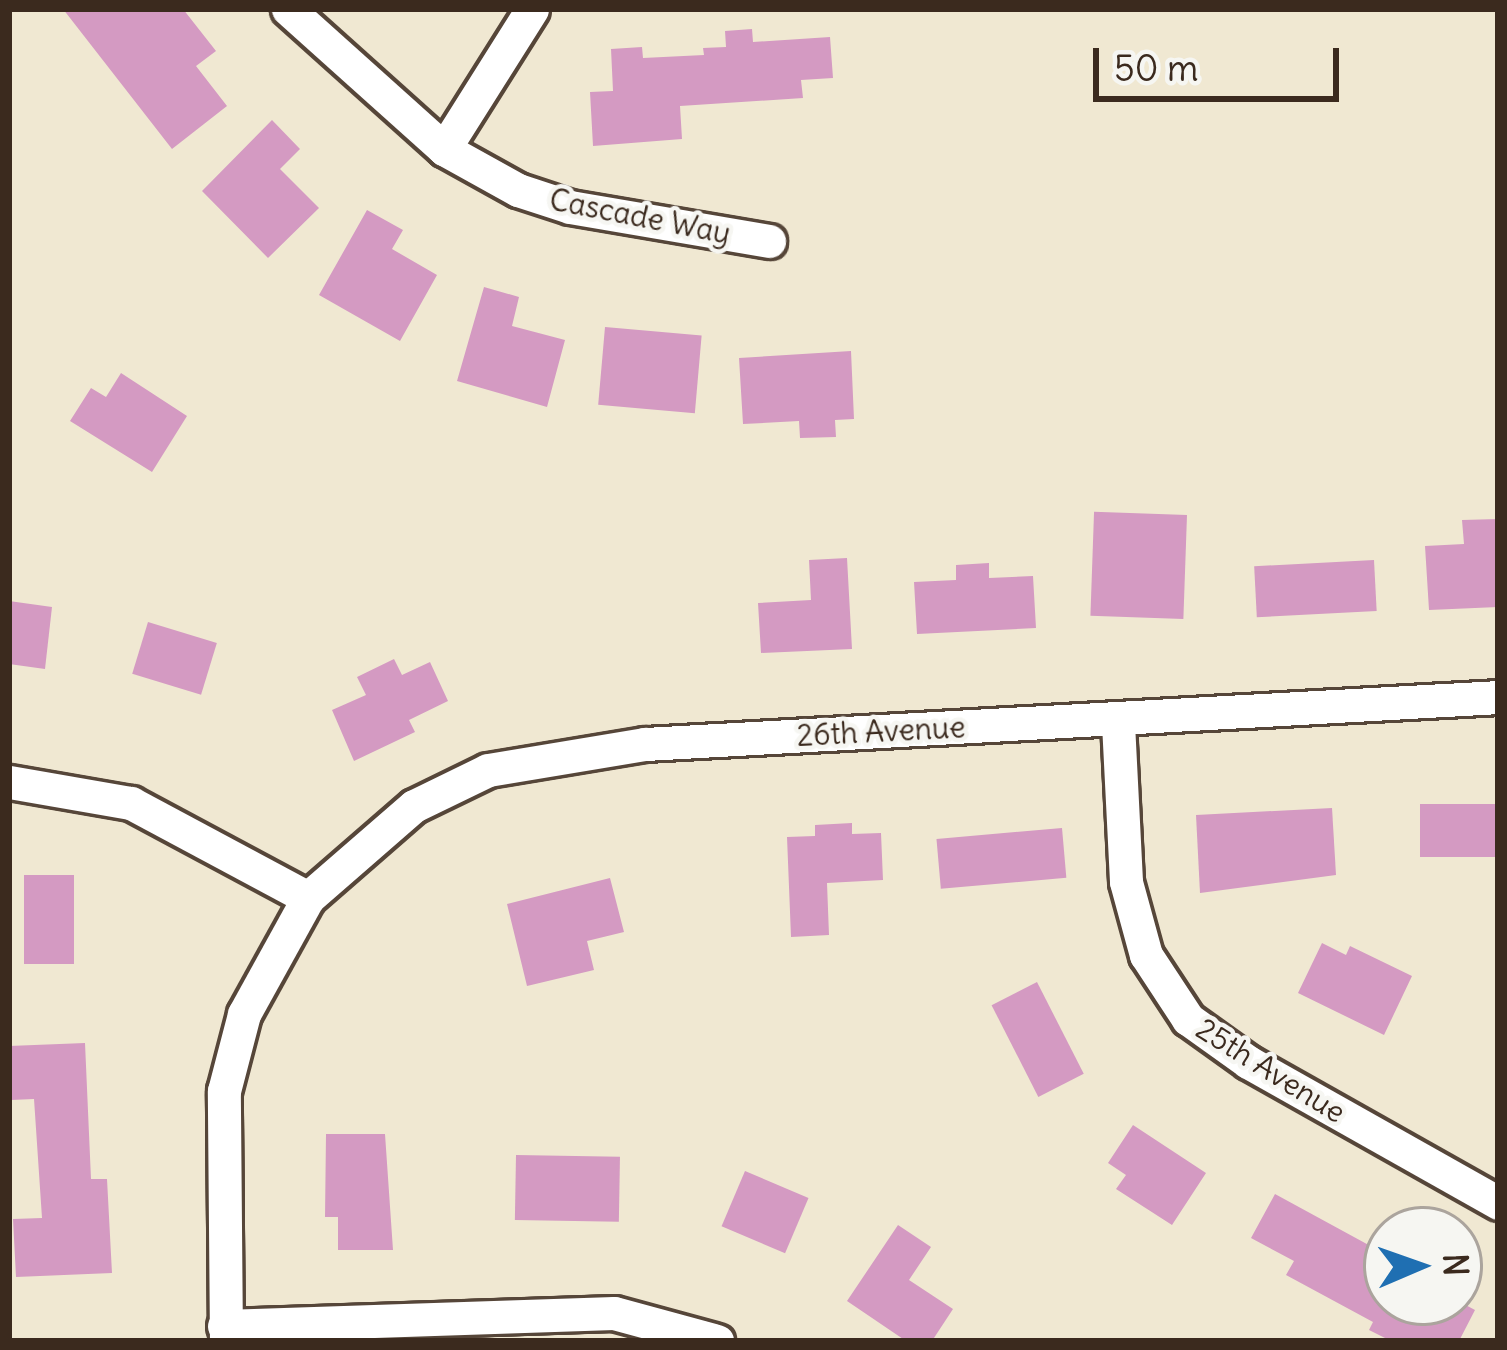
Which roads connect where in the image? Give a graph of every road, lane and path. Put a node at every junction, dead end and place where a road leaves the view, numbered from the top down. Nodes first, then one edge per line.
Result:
1 (288, 9) edge
2 (532, 9) edge
3 (443, 149) junction
4 (769, 242) dead end
5 (1498, 697) edge
6 (1118, 723) junction
7 (9, 782) edge
8 (308, 898) junction
9 (1498, 1203) edge
10 (225, 1334) edge
11 (717, 1341) edge

1 - 3 street, Cascade Way
2 - 3 street
3 - 4 street, Cascade Way
5 - 6 street, 26th Avenue
6 - 8 street, 26th Avenue
6 - 9 street, 25th Avenue
7 - 8 street
8 - 10 street
10 - 11 street

